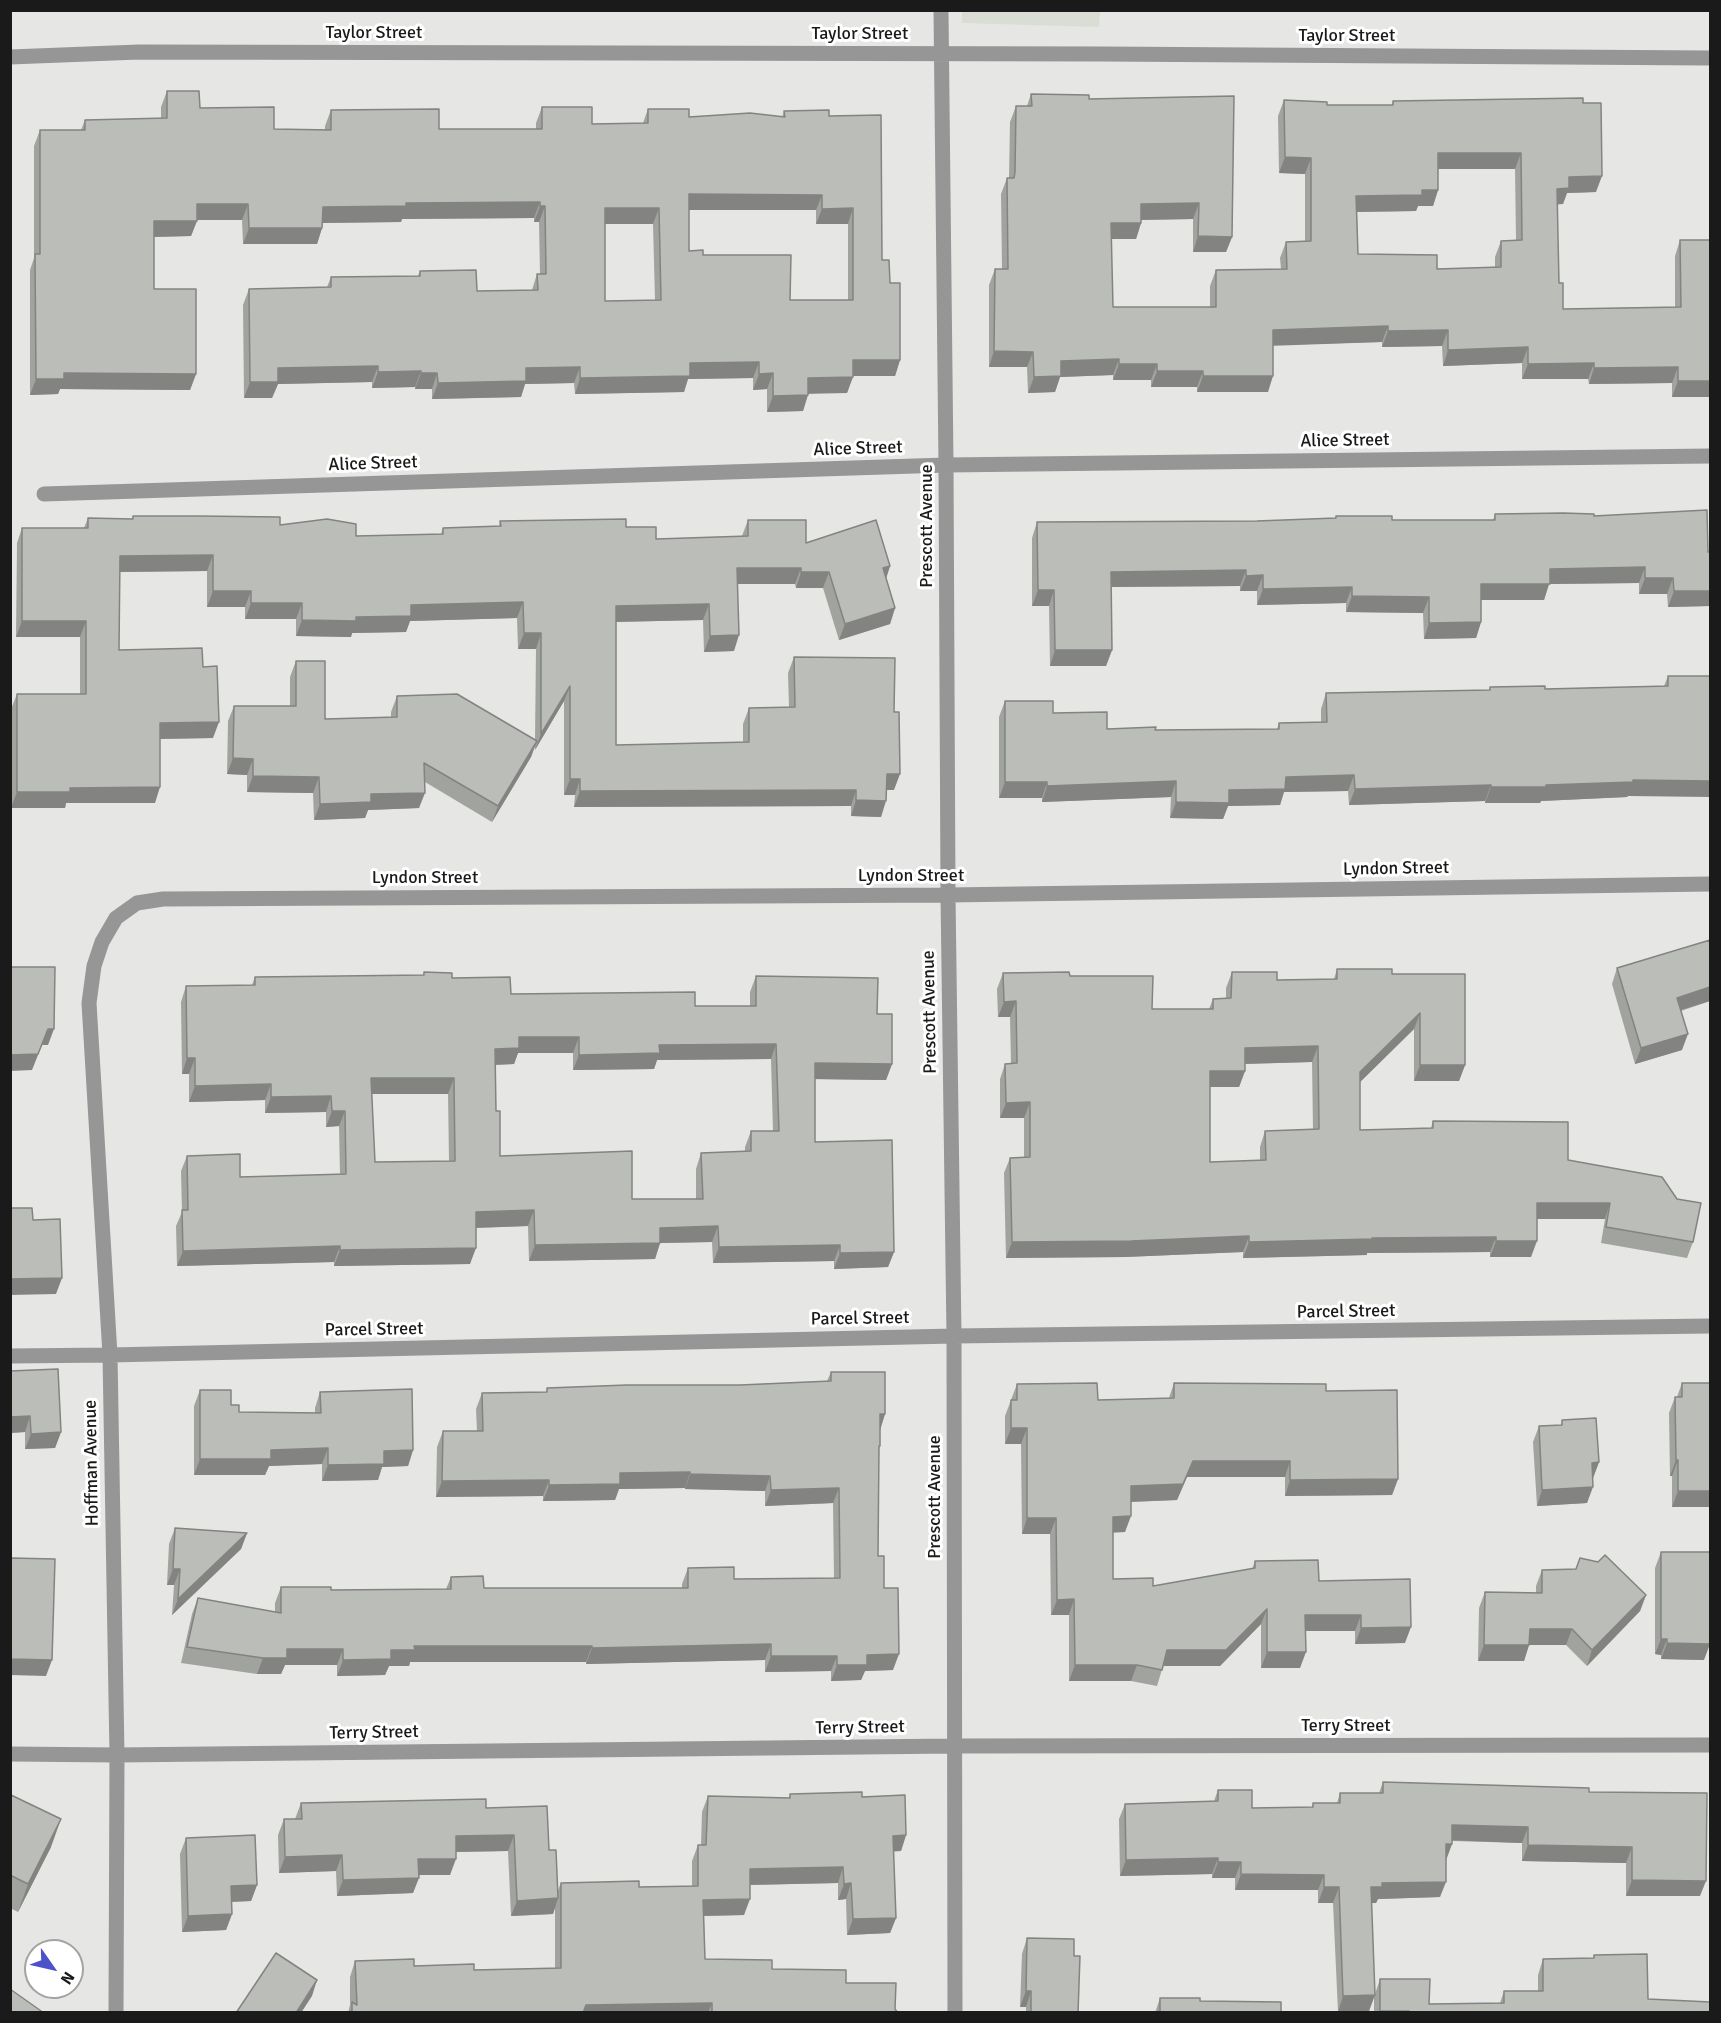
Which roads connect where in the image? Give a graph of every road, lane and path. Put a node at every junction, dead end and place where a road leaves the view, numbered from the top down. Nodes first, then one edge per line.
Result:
1 (941, 10) edge
2 (941, 53) junction
3 (10, 57) edge
4 (1710, 58) edge
5 (1710, 456) edge
6 (946, 465) junction
7 (44, 494) dead end
8 (1710, 884) edge
9 (948, 895) junction
10 (116, 918) joint
11 (1710, 1326) edge
12 (954, 1336) junction
13 (110, 1355) junction
14 (10, 1356) edge
15 (1710, 1745) edge
16 (954, 1746) junction
17 (10, 1754) edge
18 (117, 1755) junction
19 (116, 2013) edge
20 (955, 2013) edge

1 - 2 street, Prescott Avenue
2 - 3 street, Taylor Street
2 - 4 street, Taylor Street
2 - 6 street, Prescott Avenue
5 - 6 street, Alice Street
6 - 7 street, Alice Street
6 - 9 street, Prescott Avenue
8 - 9 street, Lyndon Street
9 - 10 street, Lyndon Street
9 - 12 street, Prescott Avenue
10 - 13 street, Hoffman Avenue
11 - 12 street, Parcel Street
12 - 13 street, Parcel Street
12 - 16 street, Prescott Avenue
13 - 14 street, Parcel Street
13 - 18 street, Hoffman Avenue
15 - 16 street, Terry Street
16 - 18 street, Terry Street
16 - 20 street, Prescott Avenue
17 - 18 street, Terry Street
18 - 19 street, Hoffman Avenue

